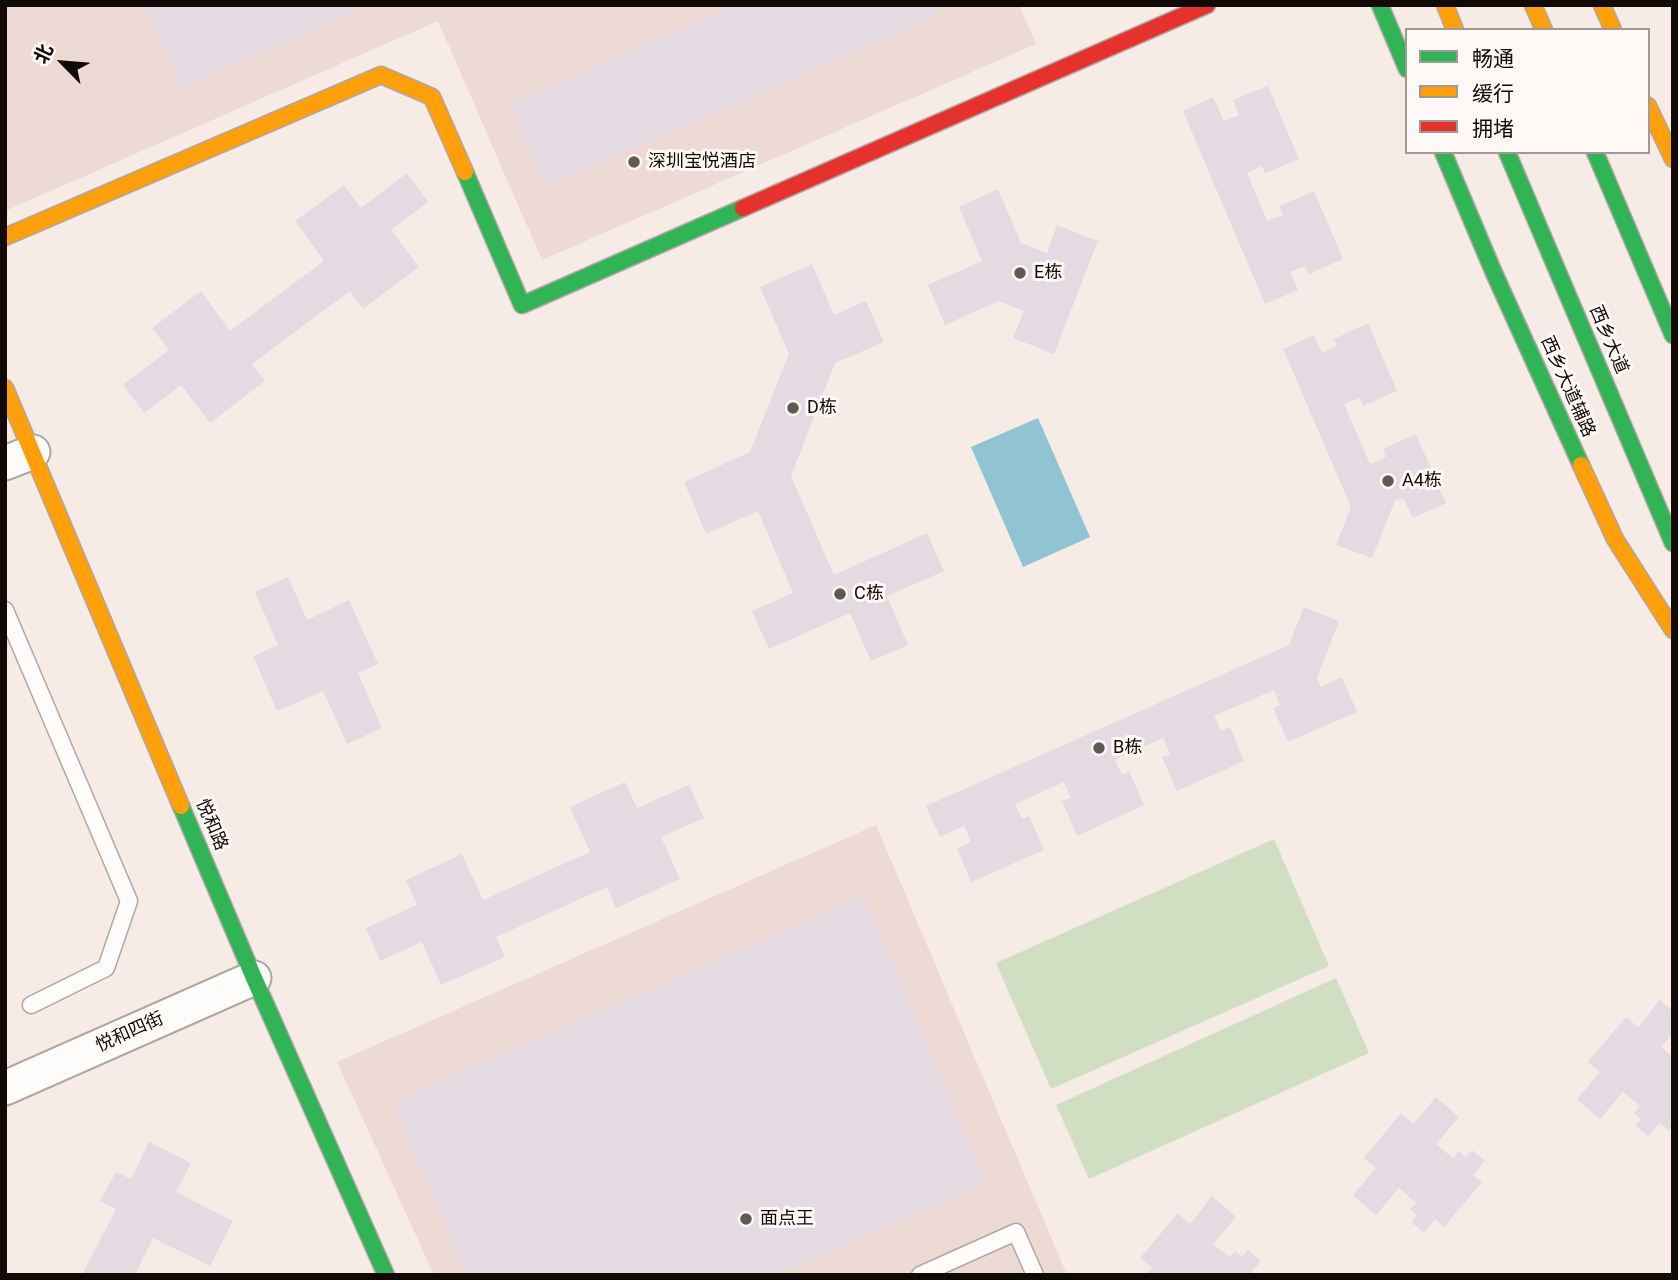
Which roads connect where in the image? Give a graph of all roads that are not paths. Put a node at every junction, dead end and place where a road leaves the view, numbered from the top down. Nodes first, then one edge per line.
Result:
1 (1207, 5) edge
2 (1380, 5) edge
3 (1444, 5) edge
4 (1533, 5) edge
5 (1602, 5) edge
6 (1454, 28) edge
7 (1543, 28) edge
8 (1612, 28) edge
9 (1405, 64) edge
10 (1650, 110) edge
11 (1444, 154) edge
12 (1508, 154) edge
13 (1596, 154) edge
14 (1673, 159) edge
15 (5, 237) edge
16 (1673, 335) edge
17 (5, 388) edge
18 (19, 458) edge
19 (1673, 543) edge
20 (5, 610) edge
21 (1673, 630) edge
22 (254, 978) junction
23 (31, 1005) dead end
24 (5, 1088) edge
25 (386, 1275) edge
26 (920, 1275) edge
27 (1035, 1275) edge

1 - 15 street
2 - 9 street
3 - 6 street
4 - 7 street
5 - 8 street
10 - 14 street
11 - 21 street, 西乡大道辅路
12 - 19 street, 西乡大道
13 - 16 street
17 - 18 street, 悦和路
18 - 22 street, 悦和路
20 - 23 lane
22 - 24 street, 悦和四街
22 - 25 street, 悦和路
26 - 27 lane

